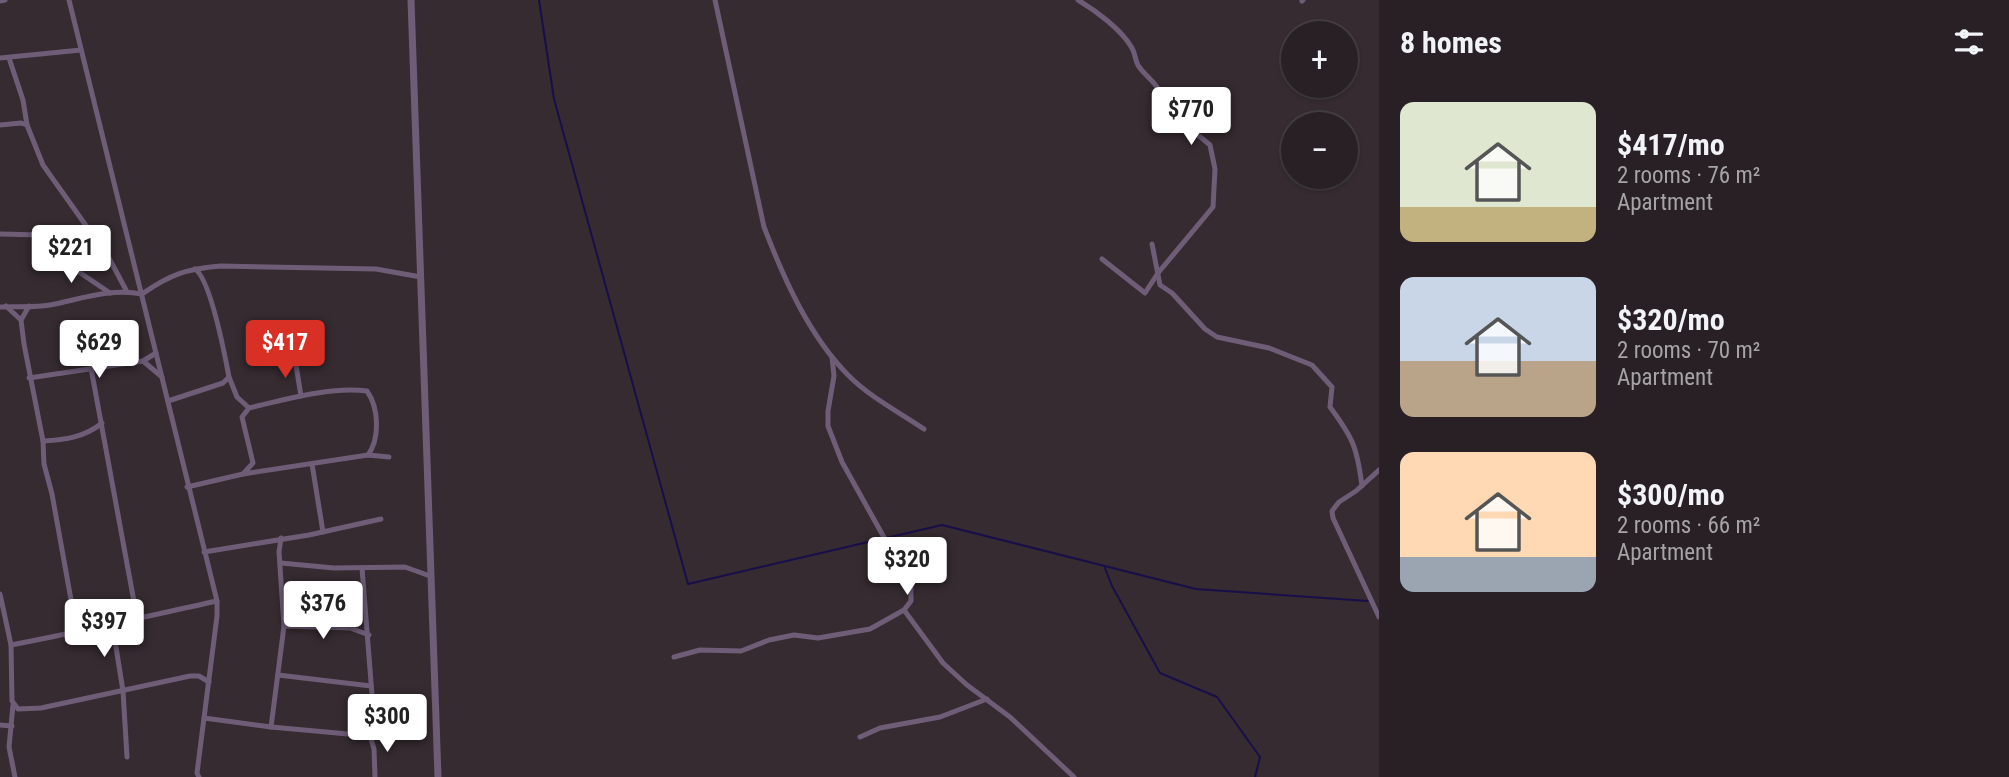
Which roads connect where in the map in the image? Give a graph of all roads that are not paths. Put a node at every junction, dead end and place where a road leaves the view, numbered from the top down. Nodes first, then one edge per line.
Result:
1 (5, 0) edge
2 (69, 0) edge
3 (411, 0) edge
4 (715, 0) edge
5 (1078, 0) edge
6 (0, 1) edge
7 (82, 50) junction
8 (0, 58) edge
9 (9, 58) junction
10 (24, 122) junction
11 (0, 125) edge
12 (0, 234) edge
13 (1152, 244) dead end
14 (1102, 259) dead end
15 (195, 269) junction
16 (1158, 273) junction
17 (421, 277) junction
18 (139, 278) junction
19 (126, 291) junction
20 (110, 293) junction
21 (142, 294) junction
22 (29, 306) junction
23 (3, 307) edge
24 (21, 320) junction
25 (282, 349) dead end
26 (156, 353) junction
27 (832, 355) junction
28 (143, 361) junction
29 (91, 368) junction
30 (162, 377) junction
31 (229, 377) junction
32 (29, 378) junction
33 (223, 383) junction
34 (232, 387) junction
35 (301, 396) junction
36 (237, 397) junction
37 (168, 401) junction
38 (249, 408) junction
39 (242, 417) junction
40 (102, 423) junction
41 (924, 429) dead end
42 (43, 441) junction
43 (368, 456) junction
44 (389, 457) dead end
45 (312, 464) junction
46 (1379, 470) edge
47 (243, 474) junction
48 (187, 486) junction
49 (1362, 486) junction
50 (381, 519) dead end
51 (323, 531) junction
52 (281, 538) junction
53 (265, 541) junction
54 (204, 552) junction
55 (279, 552) junction
56 (281, 563) junction
57 (362, 568) junction
58 (430, 576) junction
59 (0, 594) edge
60 (216, 601) junction
61 (904, 610) junction
62 (1379, 617) edge
63 (136, 618) junction
64 (112, 622) junction
65 (284, 626) junction
66 (77, 633) junction
67 (369, 635) junction
68 (11, 645) junction
69 (674, 657) dead end
70 (278, 676) junction
71 (209, 682) junction
72 (371, 686) junction
73 (123, 691) junction
74 (987, 699) junction
75 (13, 705) junction
76 (204, 718) junction
77 (0, 725) edge
78 (12, 726) junction
79 (271, 727) junction
80 (370, 736) junction
81 (860, 737) dead end
82 (127, 757) dead end
83 (15, 777) edge
84 (199, 777) edge
85 (375, 777) edge
86 (438, 777) edge
87 (1074, 777) edge

1 - 6 street
2 - 7 street
3 - 17 street
4 - 27 street
5 - 16 street
7 - 9 street
7 - 18 street
8 - 9 street
9 - 10 street
10 - 11 street
10 - 19 street
12 - 20 street
13 - 16 street
14 - 16 street
15 - 17 street
15 - 21 street
15 - 31 street
16 - 49 street
17 - 58 street
18 - 19 street
18 - 21 street
19 - 20 street
19 - 21 street
20 - 22 street
21 - 26 street
22 - 23 street
22 - 24 street
23 - 24 street
24 - 32 street
25 - 35 street
26 - 28 street
26 - 30 street
27 - 41 street
27 - 61 street
28 - 29 street
28 - 30 street
29 - 32 street
29 - 40 street
30 - 37 street
31 - 33 street
31 - 34 street
32 - 42 street
33 - 34 street
33 - 37 street
34 - 36 street
35 - 38 street
35 - 43 street
36 - 38 street
36 - 39 street
37 - 48 street
38 - 39 street
39 - 47 street
40 - 42 street
40 - 63 street
42 - 66 street
43 - 44 street
43 - 45 street
45 - 47 street
45 - 51 street
46 - 49 street
47 - 48 street
48 - 54 street
49 - 62 street
50 - 51 street
51 - 52 street
52 - 53 street
52 - 55 street
53 - 54 street
53 - 55 street
54 - 60 street
55 - 56 street
56 - 57 street
56 - 65 street
57 - 58 street
57 - 67 street
58 - 86 street
59 - 68 street
60 - 63 street
60 - 71 street
61 - 69 street
61 - 74 street
63 - 64 street
64 - 66 street
64 - 73 street
65 - 67 street
65 - 70 street
66 - 68 street
67 - 72 street
68 - 75 street
70 - 72 street
70 - 79 street
71 - 73 street
71 - 76 street
72 - 80 street
73 - 75 street
73 - 82 street
74 - 81 street
74 - 87 street
75 - 78 street
76 - 79 street
76 - 84 street
77 - 78 street
78 - 83 street
79 - 80 street
80 - 85 street

